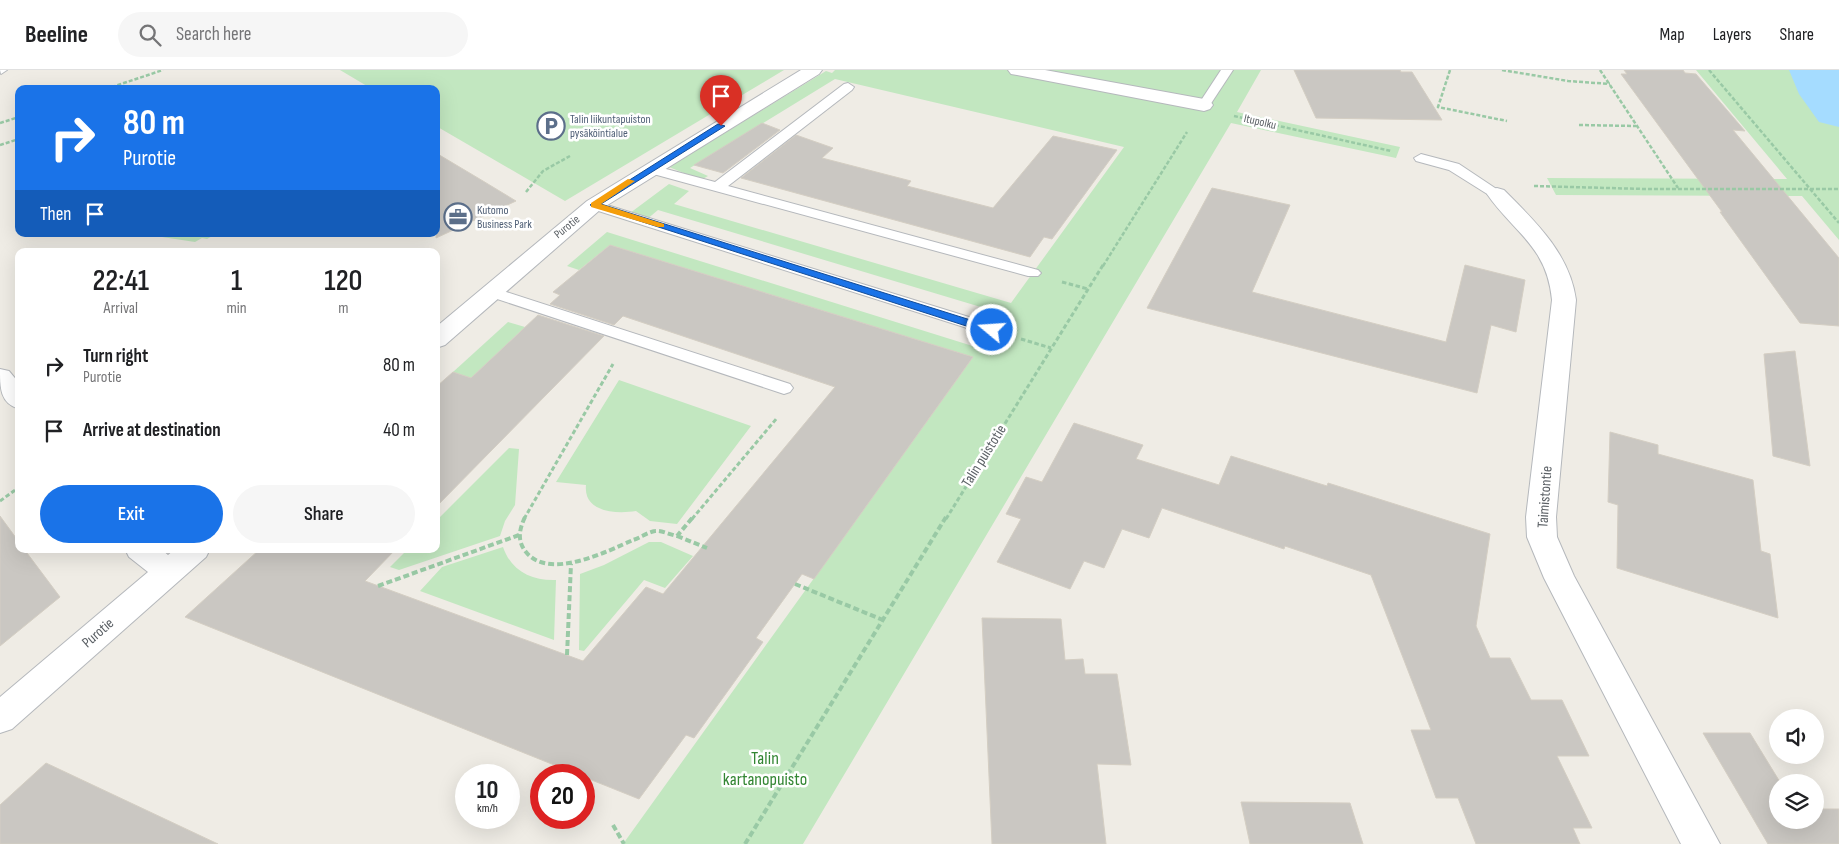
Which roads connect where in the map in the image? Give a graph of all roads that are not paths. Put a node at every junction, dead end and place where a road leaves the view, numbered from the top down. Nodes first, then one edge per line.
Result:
1 (813, 70) edge
2 (1017, 70) edge
3 (1227, 70) edge
4 (848, 87) dead end
5 (1204, 105) joint
6 (1421, 158) road end
7 (651, 169) junction
8 (718, 187) junction
9 (1497, 194) joint
10 (594, 205) junction
11 (1033, 273) dead end
12 (491, 292) junction
13 (992, 330) dead end
14 (440, 337) edge
15 (0, 377) edge
16 (784, 388) road end
17 (15, 395) edge
18 (145, 553) edge
19 (190, 553) edge
20 (169, 572) junction
21 (0, 718) edge
22 (1701, 844) edge

1 - 7 street, Purotie
2 - 5 street
3 - 5 lane
4 - 8 lane
6 - 9 lane
7 - 8 lane
7 - 10 street, Purotie
8 - 11 lane
9 - 22 street, Taimistontie
10 - 12 street, Purotie
10 - 13 lane
12 - 14 street, Purotie
12 - 16 lane
15 - 17 street
18 - 20 street
19 - 20 street, Purotie
20 - 21 street, Purotie

